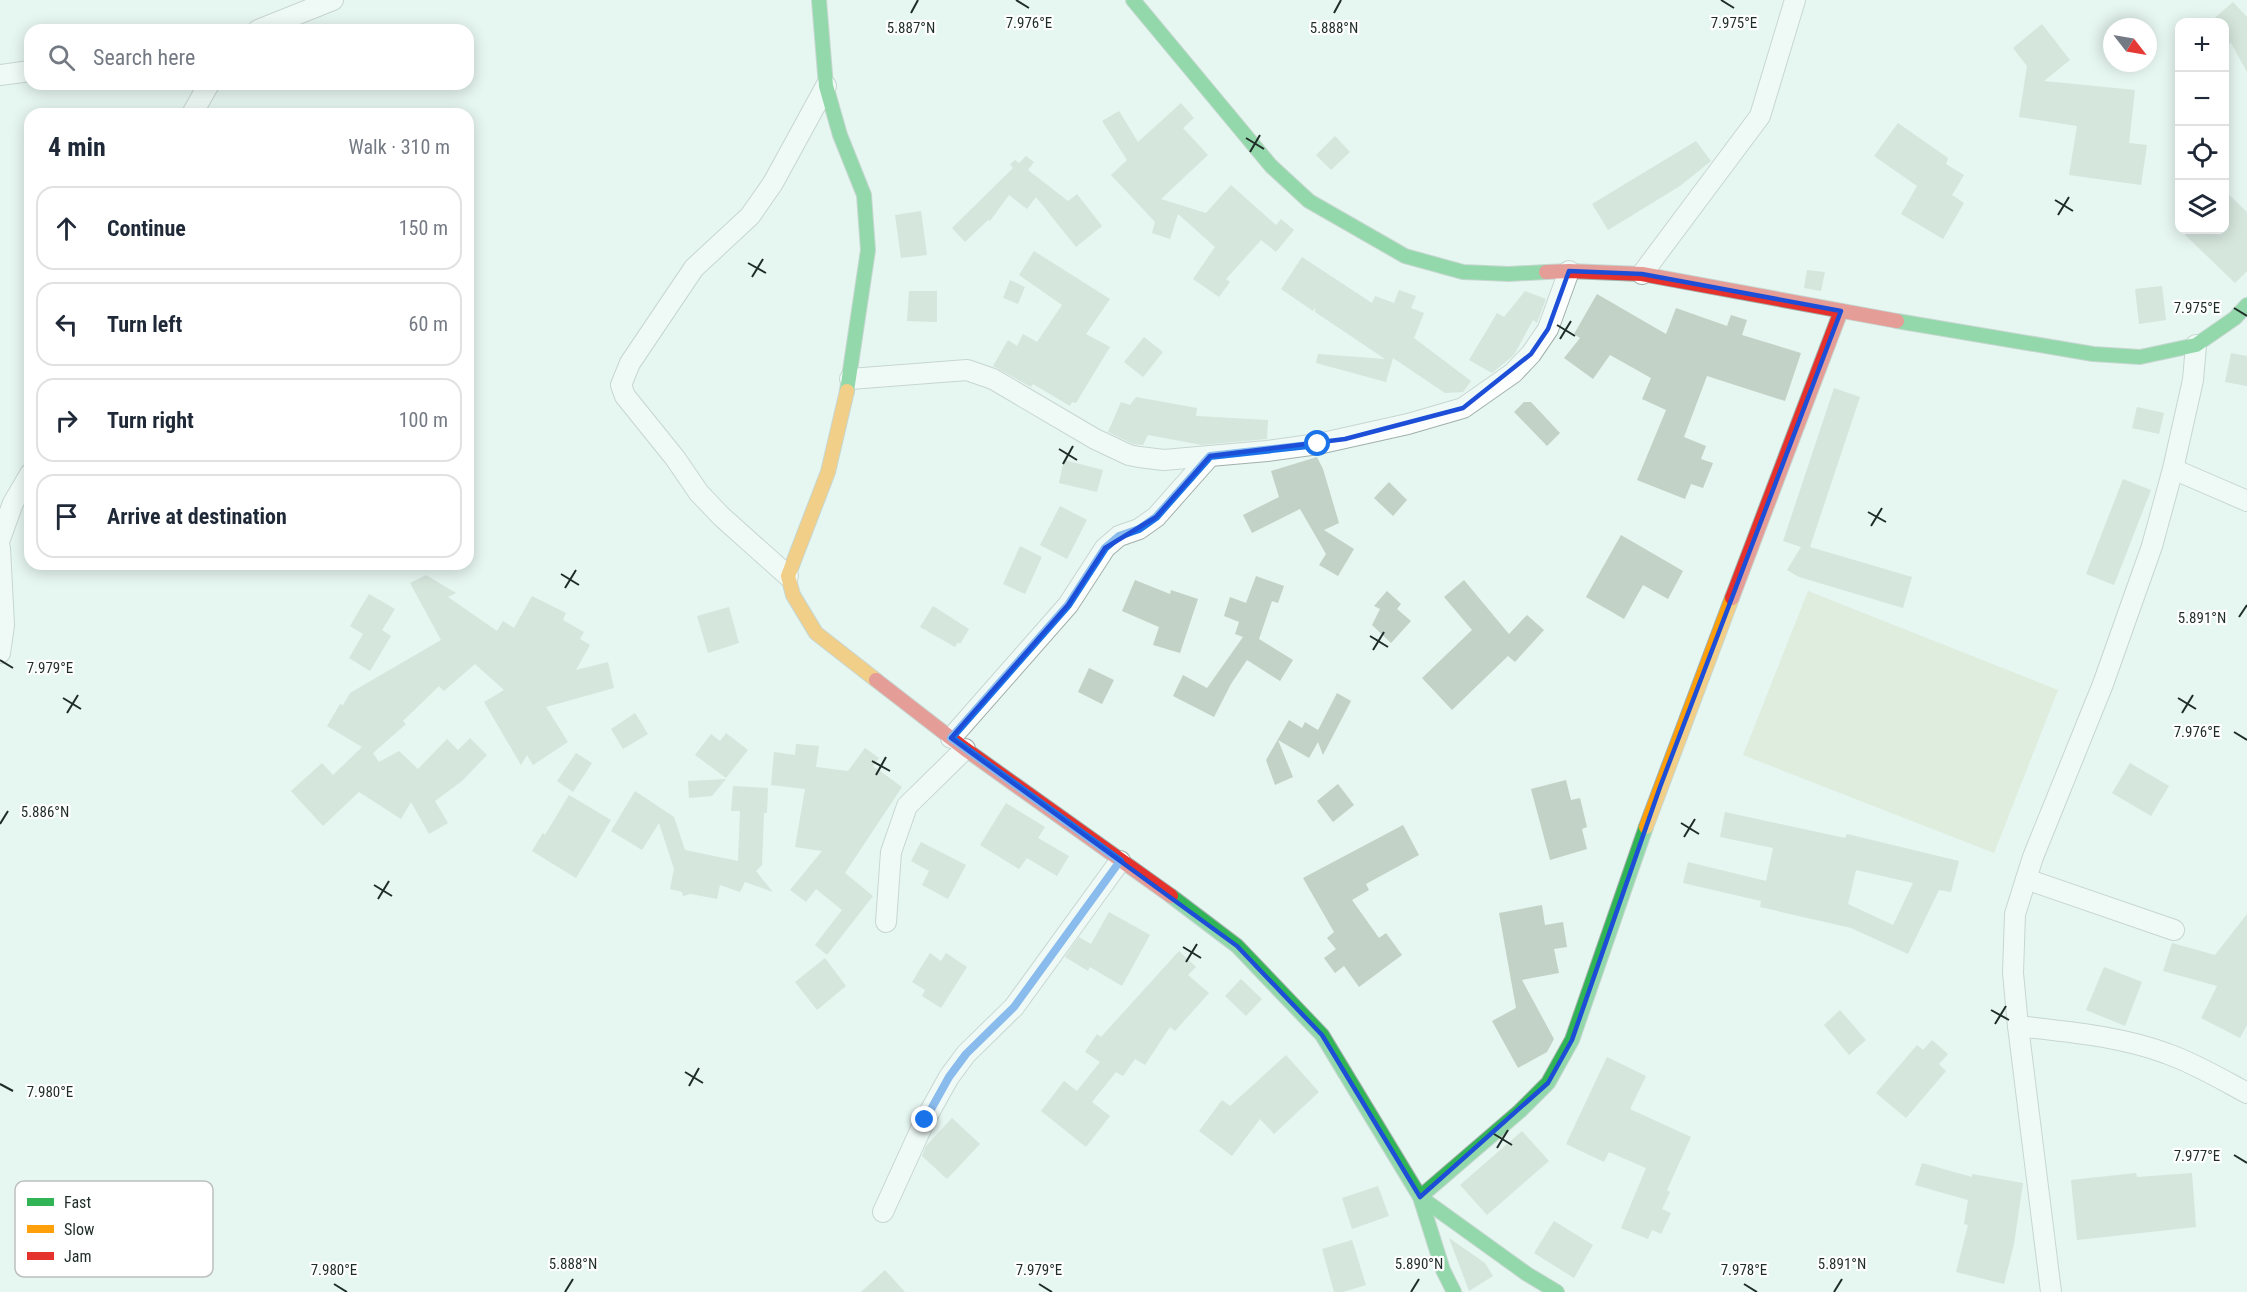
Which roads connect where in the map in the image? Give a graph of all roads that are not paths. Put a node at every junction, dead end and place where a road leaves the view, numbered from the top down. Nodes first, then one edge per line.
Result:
1 (333, 0) edge
2 (819, 0) edge
3 (1133, 0) edge
4 (1795, 0) edge
5 (273, 24) edge
6 (24, 71) edge
7 (0, 75) edge
8 (826, 86) junction
9 (206, 90) edge
10 (195, 108) edge
11 (1569, 272) junction
12 (1642, 274) junction
13 (2247, 305) edge
14 (1841, 311) junction
15 (2196, 345) junction
16 (850, 380) junction
17 (1210, 456) junction
18 (2173, 469) junction
19 (24, 484) edge
20 (2247, 501) edge
21 (0, 539) edge
22 (0, 548) edge
23 (788, 576) junction
24 (0, 653) edge
25 (958, 744) junction
26 (1120, 861) junction
27 (2026, 879) junction
28 (886, 922) dead end
29 (2174, 930) dead end
30 (2018, 1026) junction
31 (2247, 1093) edge
32 (1420, 1197) junction
33 (883, 1212) dead end
34 (1454, 1292) edge
35 (1557, 1292) edge
36 (2051, 1292) edge

1 - 5 street
2 - 8 street
3 - 11 street
4 - 12 street
6 - 7 street
8 - 16 street
8 - 23 street
9 - 10 street
11 - 12 street
11 - 17 street
12 - 14 street
13 - 15 street
14 - 15 street
14 - 32 street
15 - 18 street
16 - 17 street
16 - 23 street
17 - 25 street
18 - 20 street
18 - 27 street
19 - 21 street
22 - 24 street
23 - 25 street
25 - 26 street
25 - 28 street
26 - 32 street
26 - 33 street
27 - 29 street
27 - 30 street
30 - 31 street
30 - 36 street
32 - 34 street
32 - 35 street

